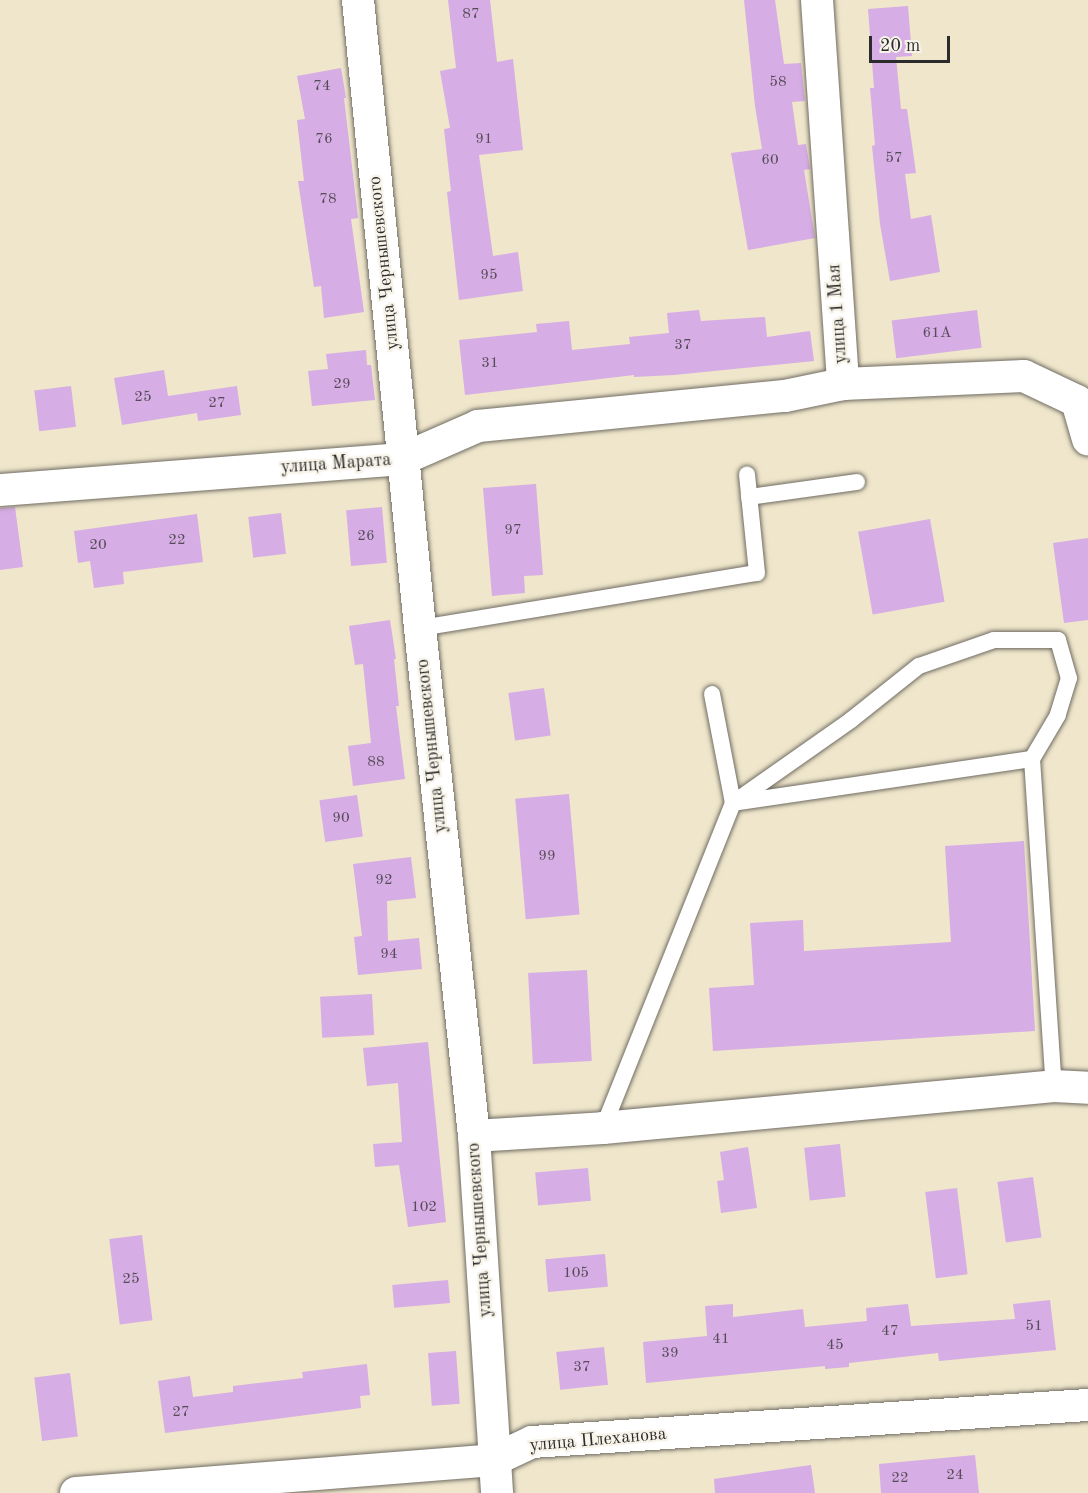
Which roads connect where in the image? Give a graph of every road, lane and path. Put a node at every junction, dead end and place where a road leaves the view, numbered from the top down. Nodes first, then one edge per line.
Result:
1 (358, 0) edge
2 (817, 0) edge
3 (843, 384) junction
4 (1088, 440) edge
5 (403, 459) junction
6 (747, 475) dead end
7 (857, 482) dead end
8 (0, 490) edge
9 (750, 497) junction
10 (420, 628) junction
11 (712, 694) dead end
12 (1032, 759) junction
13 (733, 803) junction
14 (1054, 1086) junction
15 (1088, 1088) edge
16 (603, 1128) junction
17 (474, 1136) junction
18 (1088, 1405) edge
19 (494, 1460) junction
20 (76, 1493) edge
21 (497, 1493) edge

1 - 5 street, улица Чернышевского
2 - 3 street, улица 1 Мая
3 - 4 street, улица 1 Мая
3 - 5 street, улица Марата
5 - 8 street, улица Марата
5 - 10 street, улица Чернышевского
6 - 9 lane
7 - 9 lane
9 - 10 lane
10 - 17 street, улица Чернышевского
11 - 13 lane
12 - 13 lane
12 - 13 lane
12 - 14 lane
13 - 16 lane
14 - 15 street
14 - 16 street
16 - 17 street
17 - 19 street, улица Чернышевского
18 - 19 street, улица Плеханова
19 - 20 street, улица Плеханова
19 - 21 street, улица Чернышевского

